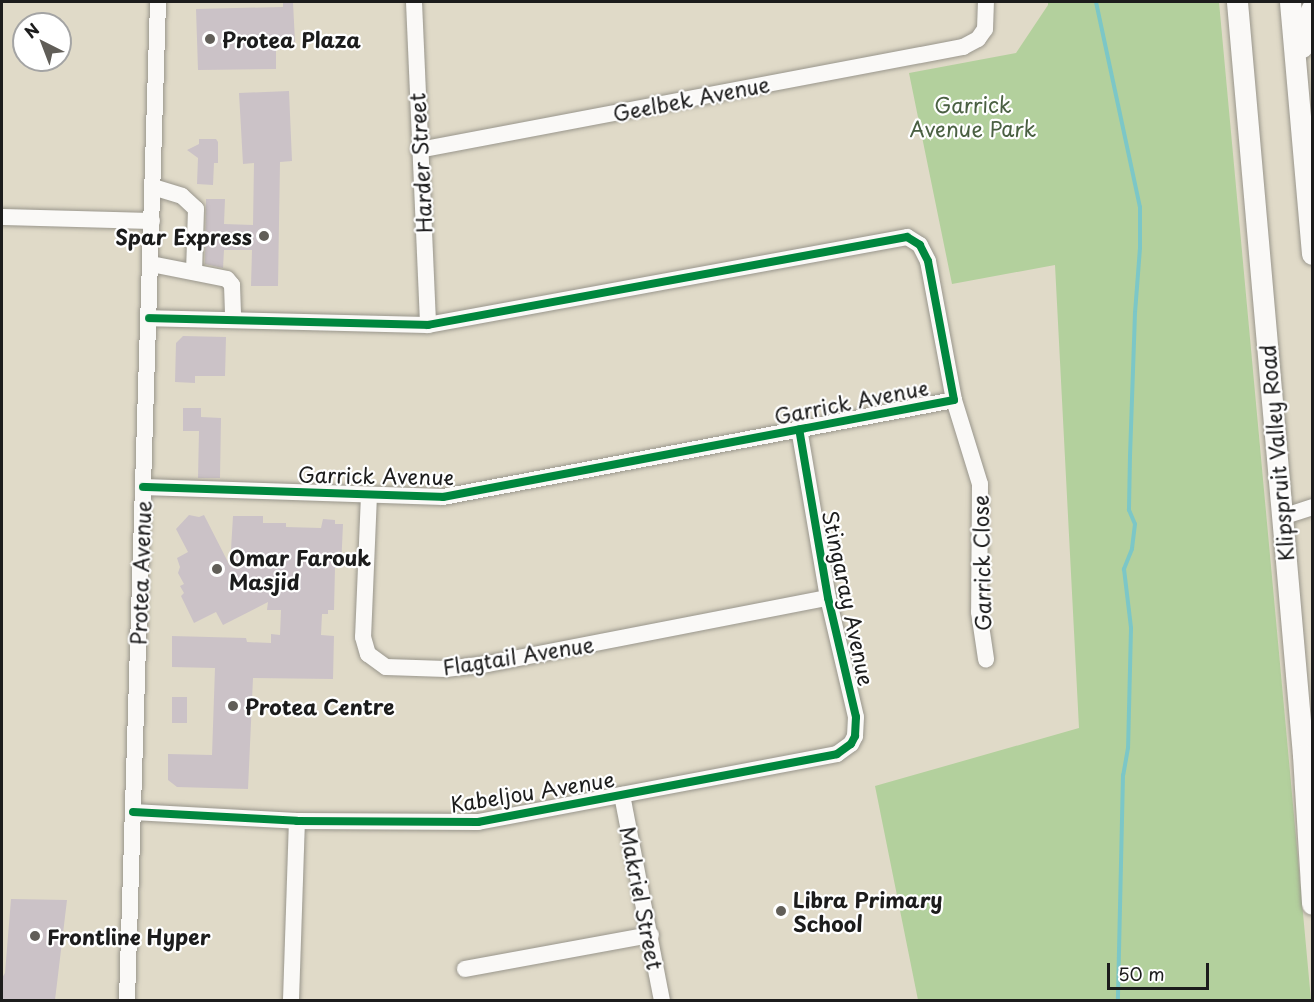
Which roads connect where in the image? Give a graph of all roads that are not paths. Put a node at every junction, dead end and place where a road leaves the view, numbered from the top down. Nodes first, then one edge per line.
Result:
1 (158, 2) edge
2 (414, 2) edge
3 (986, 2) edge
4 (1237, 2) edge
5 (1290, 2) edge
6 (1312, 8) edge
7 (1298, 92) junction
8 (419, 150) junction
9 (153, 187) junction
10 (2, 217) edge
11 (152, 221) junction
12 (1312, 254) edge
13 (151, 264) junction
14 (194, 272) junction
15 (149, 318) junction
16 (233, 320) junction
17 (428, 325) junction
18 (954, 400) junction
19 (798, 429) junction
20 (143, 487) junction
21 (369, 495) junction
22 (1312, 507) edge
23 (1282, 516) junction
24 (828, 598) junction
25 (986, 659) dead end
26 (825, 757) joint
27 (622, 795) junction
28 (133, 812) junction
29 (297, 821) junction
30 (1312, 904) edge
31 (651, 935) junction
32 (465, 969) dead end
33 (127, 1000) edge
34 (291, 1000) edge
35 (662, 1000) edge

1 - 9 street, Protea Avenue
2 - 8 street, Harder Street
3 - 8 street, Geelbek Avenue
4 - 23 main road, Klipspruit Valley Road
5 - 7 main road
6 - 7 main road
7 - 12 main road
8 - 17 street, Harder Street
9 - 11 street, Protea Avenue
9 - 14 street
10 - 11 street
11 - 13 street, Protea Avenue
13 - 14 street
13 - 15 street, Protea Avenue
14 - 16 street
15 - 16 street, Garrick Avenue
15 - 20 street, Protea Avenue
16 - 17 street, Garrick Avenue
17 - 18 street, Garrick Avenue
18 - 19 street, Garrick Avenue
18 - 25 street, Garrick Close
19 - 21 street, Garrick Avenue
19 - 24 street, Stingaray Avenue
20 - 21 street, Garrick Avenue
20 - 28 street, Protea Avenue
21 - 24 street, Flagtail Avenue
22 - 23 street
23 - 30 main road, Klipspruit Valley Road
24 - 26 street, Stingaray Avenue
26 - 27 street, Kabeljou Avenue
27 - 29 street, Kabeljou Avenue
27 - 31 street, Makriel Street
28 - 29 street, Kabeljou Avenue
28 - 33 street, Protea Avenue
29 - 34 street
31 - 32 street
31 - 35 street, Makriel Street

